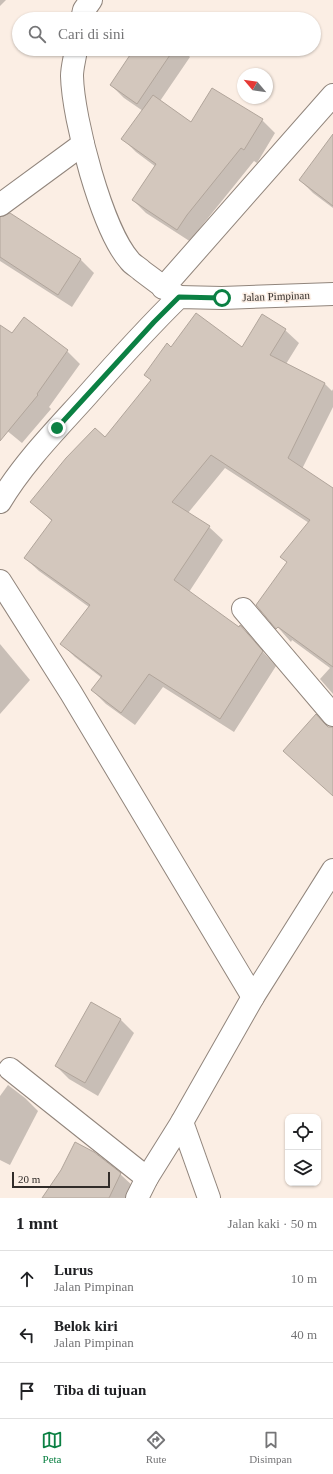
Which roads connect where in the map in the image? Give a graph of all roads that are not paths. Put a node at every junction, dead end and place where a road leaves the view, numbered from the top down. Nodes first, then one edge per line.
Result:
1 (75, 56) edge
2 (333, 95) edge
3 (83, 144) junction
4 (0, 205) edge
5 (171, 293) junction
6 (333, 294) edge
7 (0, 502) edge
8 (0, 581) edge
9 (243, 609) dead end
10 (333, 715) edge
11 (333, 870) edge
12 (253, 997) junction
13 (10, 1069) dead end
14 (182, 1122) junction
15 (147, 1178) junction
16 (137, 1198) edge
17 (209, 1198) edge

1 - 3 street
2 - 5 street
3 - 4 street
3 - 5 street
5 - 6 street, Jalan Pimpinan
5 - 7 street
8 - 12 street
9 - 10 street
11 - 12 street
12 - 14 street
13 - 15 street
14 - 15 street
14 - 17 street
15 - 16 street

